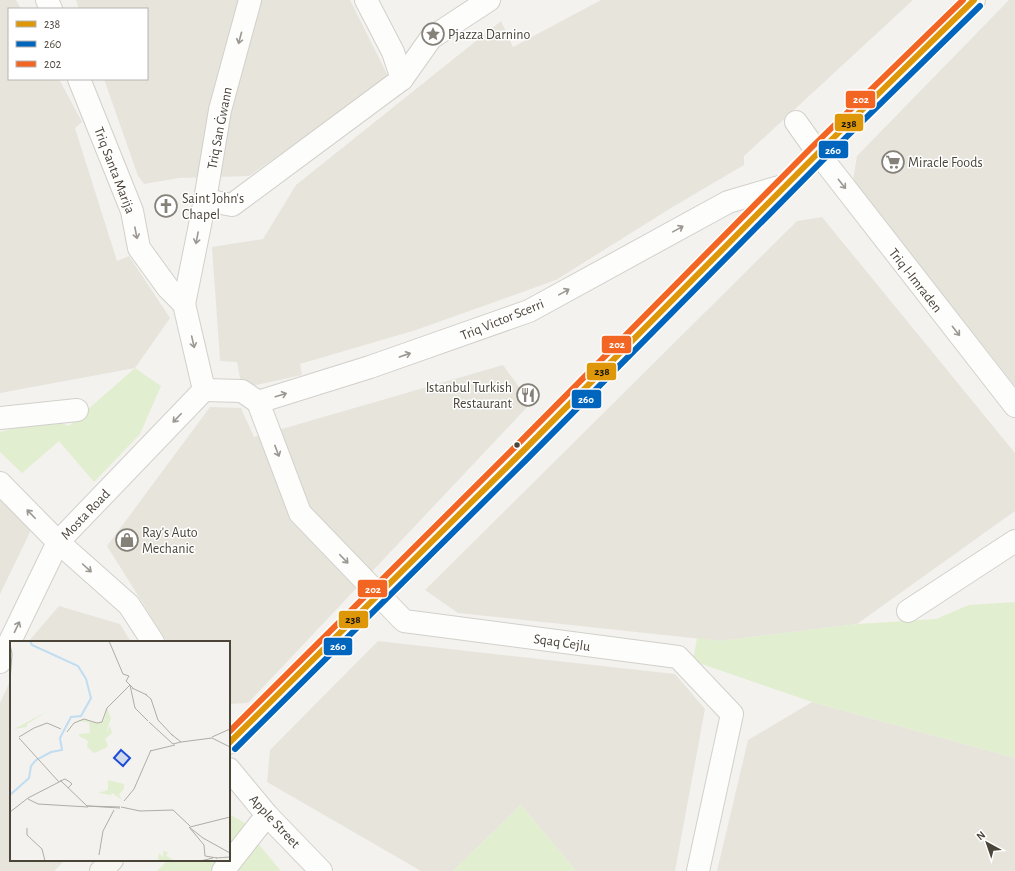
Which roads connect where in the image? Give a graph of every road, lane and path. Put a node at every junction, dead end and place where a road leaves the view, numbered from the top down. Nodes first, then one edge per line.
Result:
1 (250, 0) edge
2 (366, 0) edge
3 (489, 0) edge
4 (974, 0) edge
5 (402, 79) junction
6 (79, 80) edge
7 (796, 122) dead end
8 (818, 153) junction
9 (786, 185) junction
10 (205, 200) junction
11 (184, 304) junction
12 (1006, 382) edge
13 (204, 390) junction
14 (258, 402) junction
15 (1015, 406) edge
16 (77, 410) dead end
17 (0, 418) edge
18 (0, 483) edge
19 (1015, 541) edge
20 (58, 542) junction
21 (378, 595) junction
22 (908, 611) dead end
23 (10, 641) edge
24 (10, 641) edge
25 (151, 641) edge
26 (0, 662) edge
27 (230, 741) edge
28 (230, 770) edge
29 (267, 815) junction
30 (111, 861) edge
31 (323, 870) edge
32 (100, 871) edge
33 (223, 871) edge
34 (698, 871) edge

1 -> 10 street, Triq San Ġwann
2 - 5 street
3 - 5 street
4 - 8 street
5 - 10 street
6 -> 11 street, Triq Santa Marija
7 - 8 street, Triq l-Imraden
8 - 9 street
8 -> 12 street, Triq l-Imraden
14 -> 9 street, Triq Victor Scerri
9 - 21 street
10 -> 11 street, Triq San Ġwann
11 -> 13 street
12 - 15 street, Triq l-Imraden
13 - 14 street
13 -> 20 street, Mosta Road
14 -> 21 street, Sqaq Ċejlu
16 - 17 street
20 -> 18 street
19 - 22 street
24 -> 20 street, Mosta Road
20 -> 25 street
21 - 27 street
21 - 34 street, Sqaq Ċejlu
26 -> 23 street, Mosta Road
28 - 29 street, Apple Street
29 - 31 street, Apple Street
29 - 33 street
30 - 32 street

